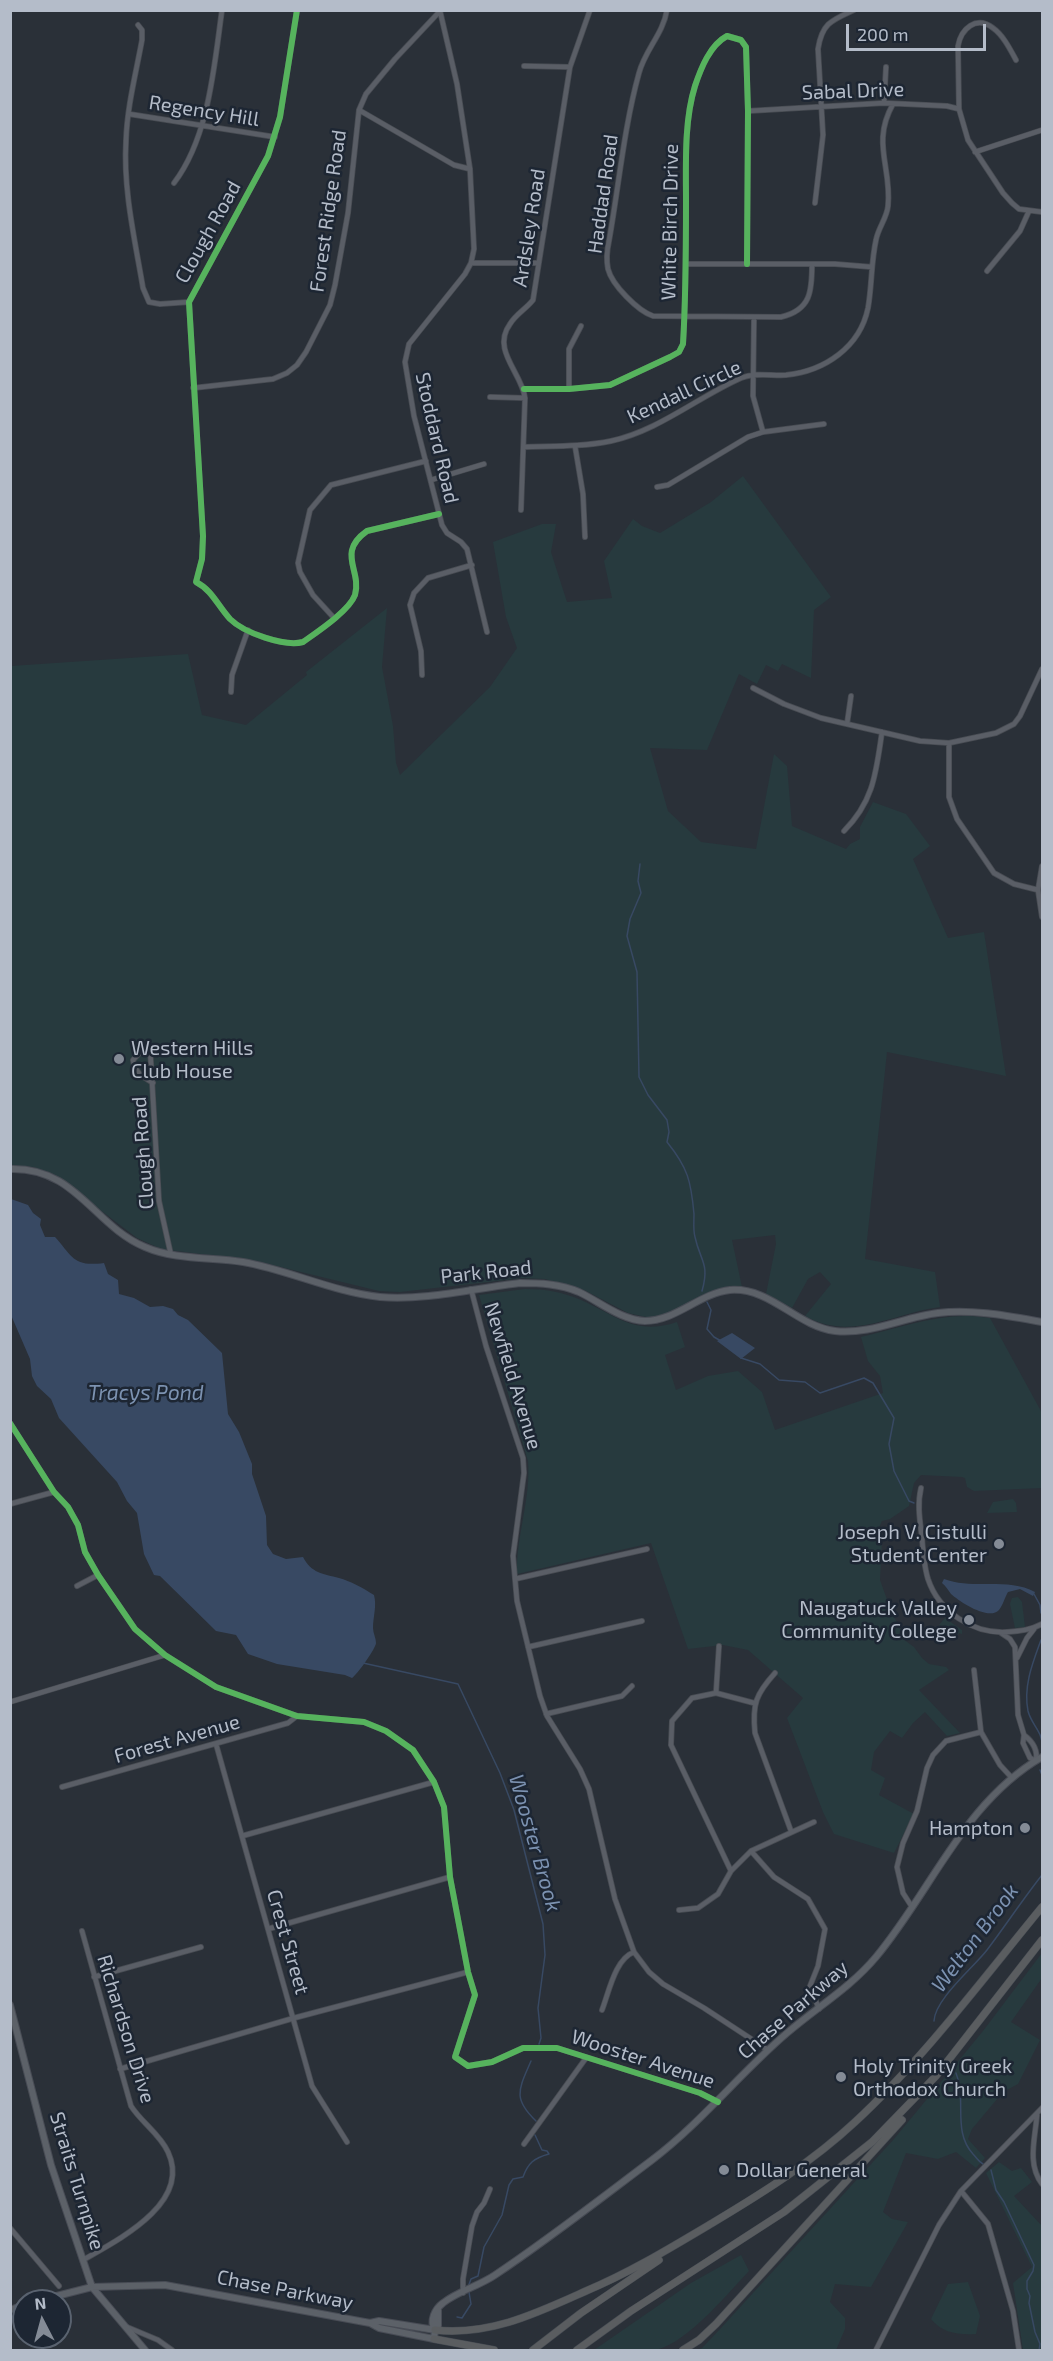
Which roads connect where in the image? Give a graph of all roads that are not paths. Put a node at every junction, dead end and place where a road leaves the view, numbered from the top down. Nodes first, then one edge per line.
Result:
1 (222, 10) edge
2 (297, 10) edge
3 (590, 10) edge
4 (667, 10) edge
5 (854, 10) edge
6 (441, 11) edge
7 (138, 25) dead end
8 (1016, 60) dead end
9 (524, 66) dead end
10 (570, 67) junction
11 (886, 67) dead end
12 (884, 103) junction
13 (893, 104) junction
14 (821, 105) junction
15 (959, 109) junction
16 (359, 110) junction
17 (748, 111) junction
18 (129, 114) junction
19 (203, 125) junction
20 (1042, 130) edge
21 (275, 136) junction
22 (975, 152) junction
23 (471, 170) junction
24 (174, 183) dead end
25 (815, 203) dead end
26 (1029, 211) junction
27 (1042, 212) edge
28 (471, 263) junction
29 (537, 264) junction
30 (686, 264) junction
31 (747, 264) junction
32 (812, 264) junction
33 (872, 267) junction
34 (987, 271) dead end
35 (189, 302) junction
36 (685, 317) junction
37 (753, 317) junction
38 (581, 326) dead end
39 (752, 376) junction
40 (194, 388) junction
41 (524, 389) junction
42 (569, 389) junction
43 (490, 398) dead end
44 (525, 398) junction
45 (824, 424) dead end
46 (763, 432) junction
47 (575, 446) junction
48 (524, 447) junction
49 (426, 461) junction
50 (484, 464) dead end
51 (431, 480) junction
52 (657, 487) dead end
53 (521, 510) dead end
54 (439, 514) junction
55 (585, 537) dead end
56 (472, 565) junction
57 (334, 618) junction
58 (248, 630) junction
59 (487, 632) dead end
60 (1042, 669) edge
61 (422, 675) dead end
62 (753, 688) dead end
63 (231, 692) dead end
64 (851, 696) dead end
65 (847, 724) junction
66 (882, 732) junction
67 (949, 743) junction
68 (844, 831) dead end
69 (1042, 866) edge
70 (1038, 890) junction
71 (1042, 916) edge
72 (153, 1083) junction
73 (10, 1169) edge
74 (171, 1256) junction
75 (471, 1289) junction
76 (1042, 1322) edge
77 (10, 1423) edge
78 (921, 1488) dead end
79 (54, 1492) junction
80 (10, 1504) edge
81 (647, 1549) dead end
82 (98, 1575) junction
83 (515, 1579) junction
84 (77, 1586) dead end
85 (642, 1621) dead end
86 (1042, 1624) edge
87 (1034, 1629) junction
88 (1000, 1632) junction
89 (719, 1646) dead end
90 (528, 1647) junction
91 (165, 1655) junction
92 (1017, 1658) junction
93 (974, 1670) dead end
94 (775, 1673) dead end
95 (632, 1686) dead end
96 (716, 1693) junction
97 (10, 1702) edge
98 (754, 1703) junction
99 (546, 1714) junction
100 (297, 1716) junction
101 (981, 1732) junction
102 (1024, 1735) junction
103 (216, 1744) junction
104 (1042, 1757) edge
105 (1036, 1761) junction
106 (1012, 1778) junction
107 (434, 1782) junction
108 (62, 1787) dead end
109 (814, 1822) dead end
110 (791, 1831) junction
111 (242, 1836) junction
112 (751, 1851) junction
113 (732, 1871) junction
114 (450, 1877) junction
115 (1042, 1905) edge
116 (912, 1907) junction
117 (679, 1910) dead end
118 (268, 1929) junction
119 (82, 1931) dead end
120 (1042, 1940) edge
121 (201, 1947) dead end
122 (634, 1952) junction
123 (468, 1972) junction
124 (94, 1977) junction
125 (10, 2004) edge
126 (819, 2009) junction
127 (602, 2010) dead end
128 (294, 2018) junction
129 (768, 2050) junction
130 (586, 2058) junction
131 (950, 2060) junction
132 (120, 2069) junction
133 (718, 2102) junction
134 (1042, 2108) edge
135 (1037, 2115) junction
136 (1026, 2126) junction
137 (1036, 2132) junction
138 (346, 2142) dead end
139 (524, 2144) dead end
140 (1042, 2184) edge
141 (490, 2189) dead end
142 (961, 2192) junction
143 (738, 2208) junction
144 (10, 2228) edge
145 (83, 2260) junction
146 (59, 2286) dead end
147 (92, 2287) junction
148 (467, 2291) junction
149 (72, 2292) edge
150 (370, 2323) junction
151 (126, 2327) junction
152 (435, 2330) junction
153 (434, 2339) junction
154 (145, 2350) edge
155 (172, 2350) edge
156 (494, 2350) edge
157 (533, 2350) edge
158 (577, 2350) edge
159 (683, 2350) edge
160 (876, 2350) edge
161 (1019, 2350) edge

1 - 19 street
2 - 21 street, Clough Road
3 - 10 street, Ardsley Road
4 - 36 street, Haddad Road
5 - 14 street
6 - 16 street, Forest Ridge Road
6 - 23 street, Stoddard Road
7 - 18 street
8 - 15 street
9 - 10 street
10 - 29 street, Ardsley Road
11 - 12 street
12 - 13 street, Sabal Drive
12 - 14 street, Sabal Drive
13 - 15 street, Sabal Drive
13 - 33 street, Kendall Circle
14 - 17 street, Sabal Drive
14 - 25 street
15 - 22 street
16 - 23 street
16 - 40 street, Forest Ridge Road
17 - 30 street, White Birch Drive
17 - 31 street, White Birch Drive
18 - 19 street, Regency Hill
18 - 35 street
19 - 21 street, Regency Hill
19 - 24 street
20 - 22 street
21 - 35 street, Clough Road
22 - 26 street
23 - 28 street, Stoddard Road
26 - 27 street
26 - 34 street
28 - 29 street
28 - 49 street, Stoddard Road
29 - 41 street, Ardsley Road
30 - 31 street
30 - 36 street, White Birch Drive
31 - 32 street
32 - 33 street
32 - 37 street, Haddad Road
33 - 39 street, Kendall Circle
35 - 40 street, Clough Road
36 - 37 street, Haddad Road
36 - 42 street, White Birch Drive
37 - 39 street
38 - 42 street
39 - 46 street
39 - 47 street, Kendall Circle
40 - 58 street, Clough Road
41 - 42 street, White Birch Drive
41 - 44 street, Ardsley Road
43 - 44 street
44 - 48 street, Ardsley Road
45 - 46 street
46 - 52 street
47 - 48 street, Kendall Circle
47 - 55 street
48 - 53 street, Ardsley Road
49 - 51 street, Stoddard Road
49 - 57 street
50 - 51 street
51 - 54 street, Stoddard Road
54 - 56 street, Stoddard Road
54 - 57 street
56 - 59 street, Stoddard Road
56 - 61 street
57 - 58 street
58 - 63 street
60 - 67 street
62 - 65 street
64 - 65 street
65 - 66 street
66 - 67 street
66 - 68 street
67 - 70 street
69 - 70 street
70 - 71 street
72 - 72 street, Clough Road
72 - 74 street, Clough Road
73 - 74 main road, Park Road
74 - 75 main road, Park Road
75 - 76 main road, Park Road
75 - 83 street, Newfield Avenue
77 - 79 street
78 - 88 street
79 - 80 street
79 - 82 street
81 - 83 street
82 - 84 street
82 - 91 street
83 - 90 street, Newfield Avenue
85 - 90 street
86 - 87 street
87 - 88 street
87 - 92 street
88 - 92 street
89 - 96 street
90 - 99 street, Newfield Avenue
91 - 97 street
91 - 100 street
92 - 102 street
93 - 101 street
94 - 98 street
95 - 99 street
96 - 98 street
96 - 113 street
98 - 110 street
99 - 122 street, Newfield Avenue
100 - 103 street, Forest Avenue
100 - 107 street
101 - 106 street
101 - 116 street
102 - 105 street
102 - 105 street
103 - 108 street, Forest Avenue
103 - 111 street, Crest Street
104 - 105 main road, Chase Parkway
105 - 106 main road, Chase Parkway
106 - 116 main road, Chase Parkway
107 - 111 street
107 - 114 street
109 - 110 street
110 - 112 street
111 - 118 street, Crest Street
112 - 113 street
112 - 126 street
113 - 117 street
114 - 118 street
114 - 123 street
115 - 143 highway
116 - 126 main road, Chase Parkway
118 - 128 street, Crest Street
119 - 124 street, Richardson Drive
120 - 131 highway
121 - 124 street
122 - 127 street
122 - 129 street, Newfield Avenue
123 - 128 street
123 - 130 street, Wooster Avenue
124 - 132 street, Richardson Drive
125 - 145 main road, Straits Turnpike
126 - 129 main road, Chase Parkway
128 - 132 street
128 - 138 street, Crest Street
129 - 133 main road, Chase Parkway
130 - 133 street, Wooster Avenue
130 - 139 street
131 - 158 highway
131 - 159 highway
132 - 145 street, Richardson Drive
133 - 148 main road, Chase Parkway
134 - 135 street
135 - 136 street
135 - 137 street
136 - 137 street
136 - 142 street
137 - 140 street
141 - 148 street
142 - 160 street
142 - 161 street
143 - 152 highway
143 - 157 highway
144 - 146 street
145 - 147 main road, Straits Turnpike
147 - 149 main road, Chase Parkway
147 - 150 main road, Chase Parkway
147 - 151 main road, Straits Turnpike
148 - 152 main road, Chase Parkway
150 - 152 main road, Chase Parkway
150 - 153 main road, Chase Parkway
151 - 154 main road, Straits Turnpike
151 - 155 street
152 - 153 main road, Chase Parkway
153 - 156 highway

